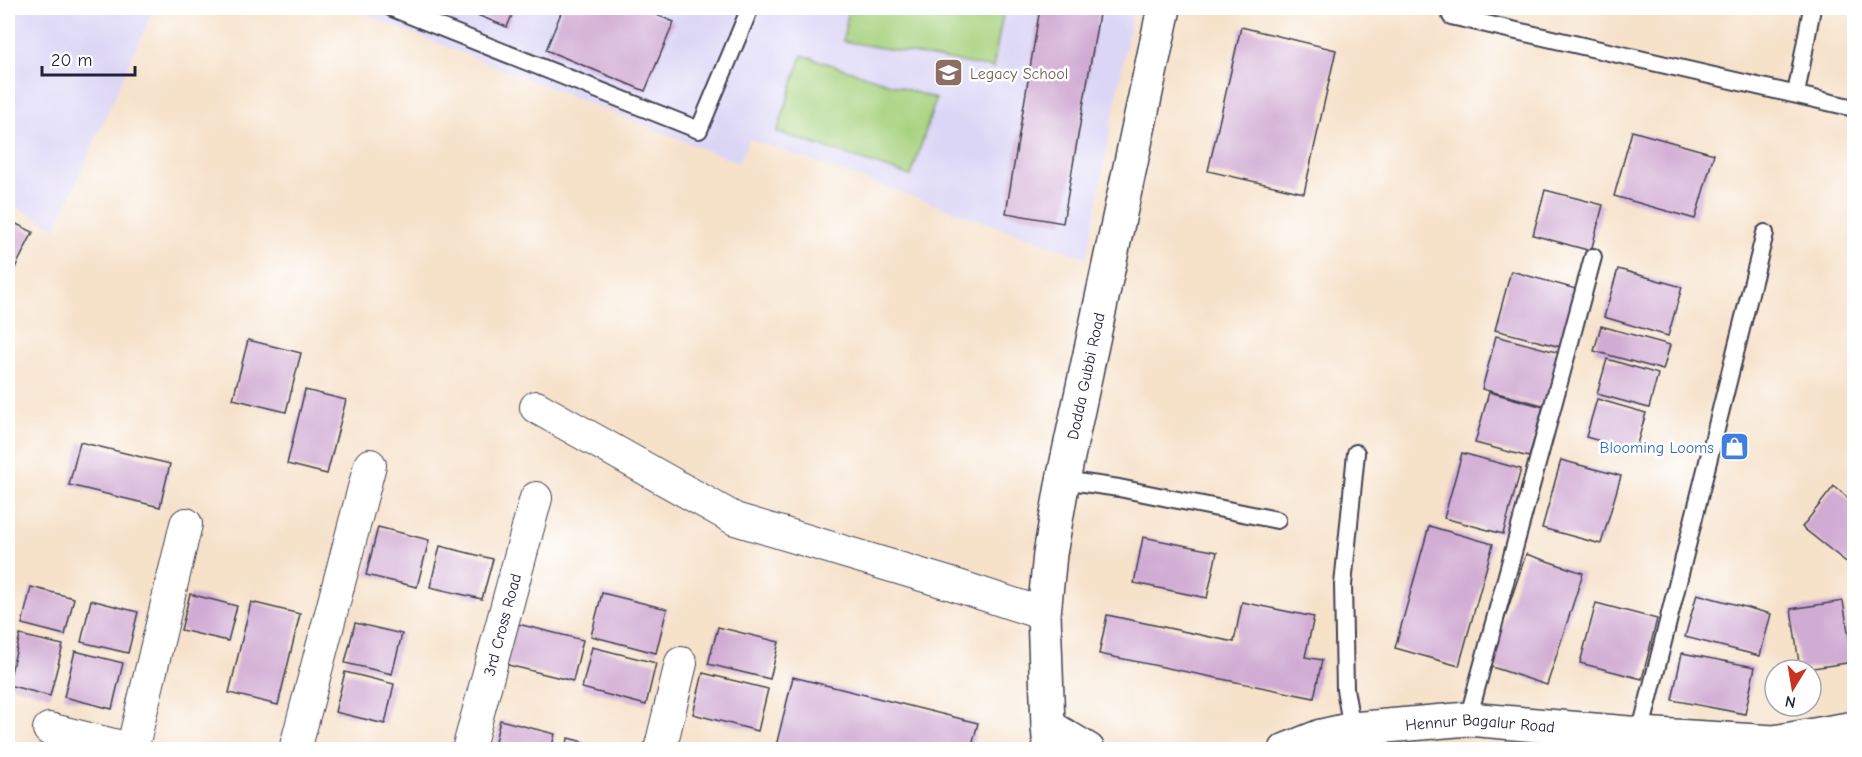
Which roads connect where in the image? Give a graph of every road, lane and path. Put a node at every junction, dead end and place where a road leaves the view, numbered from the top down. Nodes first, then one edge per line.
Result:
1 (392, 8) edge
2 (750, 8) edge
3 (1164, 8) edge
4 (1812, 8) edge
5 (1451, 16) dead end
6 (1796, 94) junction
7 (1854, 108) edge
8 (1766, 233) dead end
9 (1593, 257) dead end
10 (536, 407) dead end
11 (1356, 453) dead end
12 (370, 465) dead end
13 (1063, 480) junction
14 (536, 498) dead end
15 (1277, 520) dead end
16 (186, 524) dead end
17 (1044, 614) junction
18 (681, 663) dead end
19 (1468, 720) junction
20 (1854, 728) edge
21 (49, 729) dead end
22 (1352, 729) junction
23 (1640, 734) junction
24 (1049, 738) edge
25 (133, 749) edge
26 (295, 750) edge
27 (468, 750) edge
28 (660, 750) edge
29 (1088, 750) edge
30 (1286, 750) edge

1 - 2 lane
3 - 13 street, Dodda Gubbi Road
4 - 6 lane
5 - 6 lane
6 - 7 lane
8 - 23 lane
9 - 19 lane
10 - 17 street
11 - 22 lane
12 - 26 street
13 - 15 lane
13 - 17 street, Dodda Gubbi Road
14 - 27 street, 3rd Cross Road
16 - 25 street
17 - 24 street, Dodda Gubbi Road
18 - 28 street
19 - 22 street, Hennur Bagalur Road
19 - 23 street, Hennur Bagalur Road
20 - 23 street, Hennur Bagalur Road
21 - 25 street
22 - 30 street, Hennur Bagalur Road
24 - 29 street

